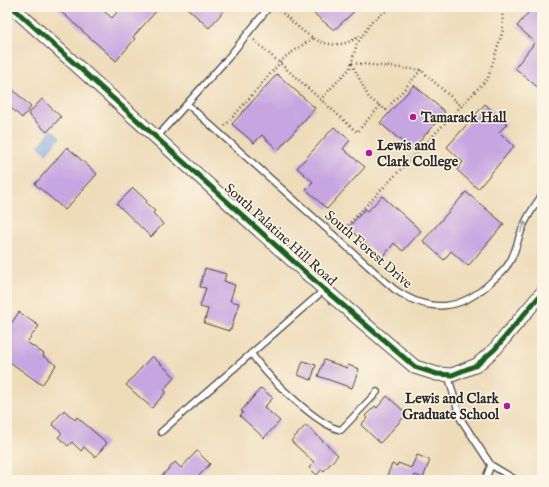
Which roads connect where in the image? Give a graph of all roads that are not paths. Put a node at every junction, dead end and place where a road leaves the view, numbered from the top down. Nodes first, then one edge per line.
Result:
1 (12, 7) edge
2 (267, 7) edge
3 (187, 104) junction
4 (157, 138) junction
5 (542, 194) edge
6 (324, 289) junction
7 (542, 293) edge
8 (251, 353) junction
9 (448, 375) junction
10 (377, 392) dead end
11 (161, 432) dead end
12 (491, 465) junction
13 (485, 480) edge
14 (516, 480) edge

1 - 4 street, South Palatine Hill Road
2 - 3 lane
3 - 4 lane
3 -> 5 lane, South Forest Drive
4 - 6 street, South Palatine Hill Road
6 - 8 lane
6 - 9 street, South Palatine Hill Road
7 - 9 street, South Palatine Hill Road
8 - 10 lane
8 - 11 lane
9 - 12 lane
12 - 13 lane
12 - 14 lane

